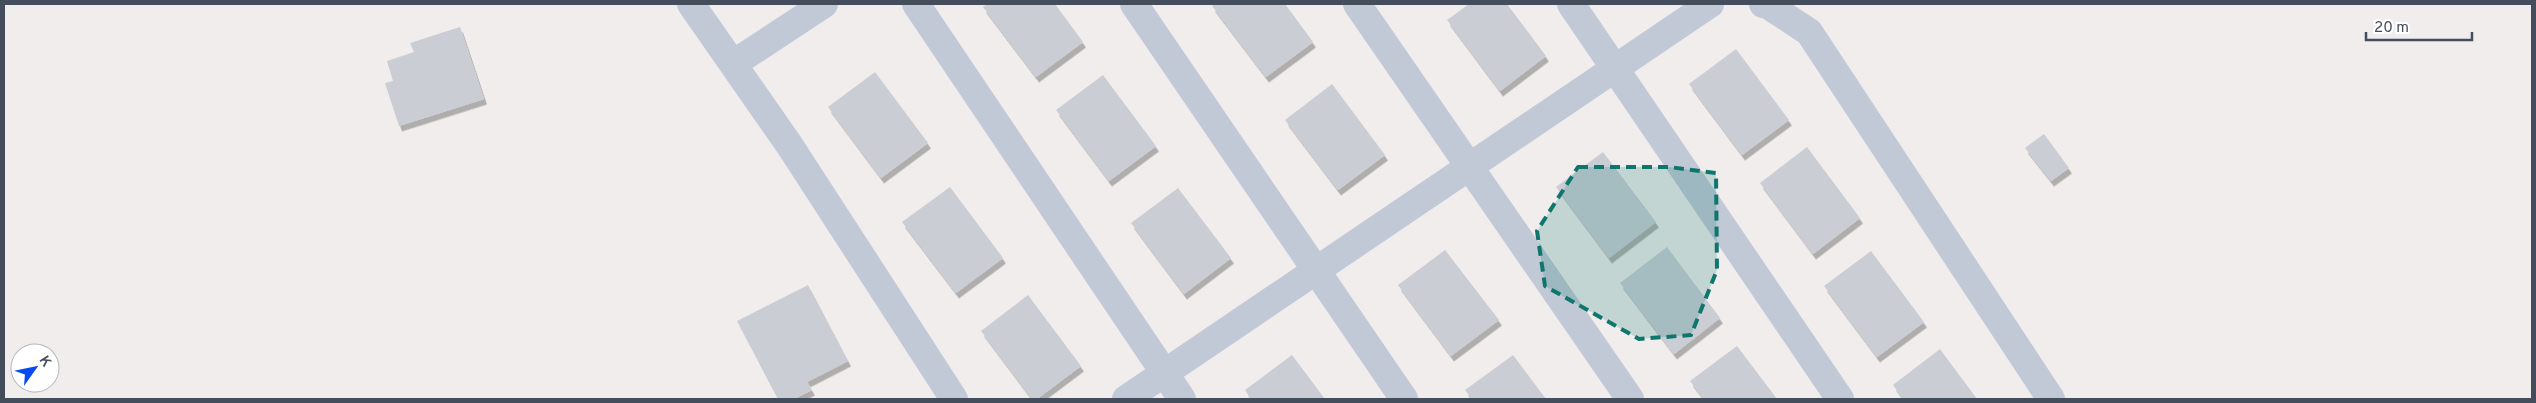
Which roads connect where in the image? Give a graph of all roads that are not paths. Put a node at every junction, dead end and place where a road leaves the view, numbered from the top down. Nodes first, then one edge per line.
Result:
1 (691, 4) edge
2 (824, 4) edge
3 (916, 4) edge
4 (1134, 4) edge
5 (1357, 4) edge
6 (1571, 4) edge
7 (1710, 4) edge
8 (1763, 4) edge
9 (733, 64) junction
10 (1616, 69) junction
11 (1470, 168) junction
12 (1316, 272) junction
13 (1164, 374) junction
14 (954, 399) edge
15 (1126, 399) edge
16 (1182, 399) edge
17 (1404, 399) edge
18 (1630, 399) edge
19 (1840, 399) edge
20 (2051, 399) edge

1 - 9 street
2 - 9 street
3 - 13 street
4 - 12 street
5 - 11 street
6 - 10 street
7 - 10 street
8 - 20 street
9 - 14 street
10 - 11 street
10 - 19 street
11 - 12 street
11 - 18 street
12 - 13 street
12 - 17 street
13 - 15 street
13 - 16 street

